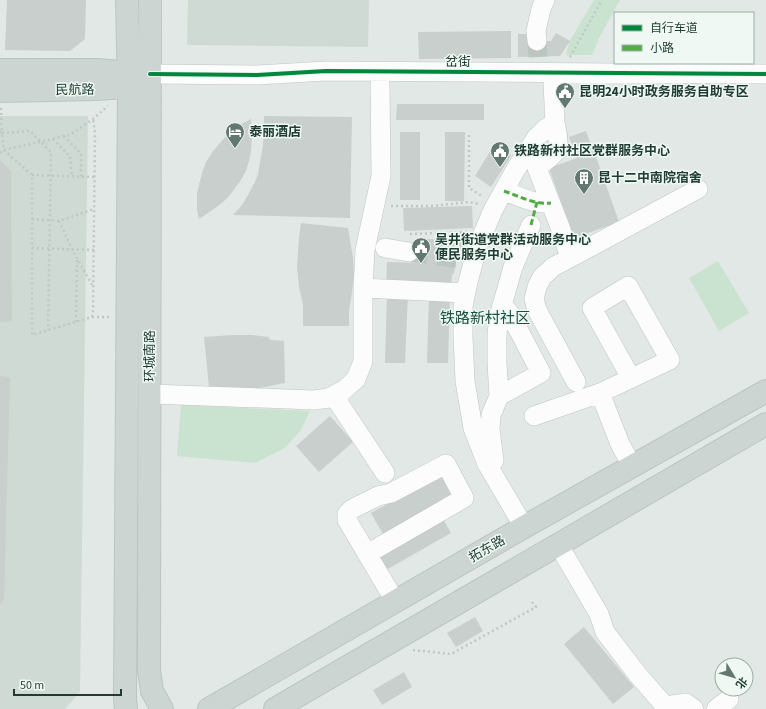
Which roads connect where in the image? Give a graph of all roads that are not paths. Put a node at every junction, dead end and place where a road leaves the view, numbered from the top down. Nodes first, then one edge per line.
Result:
1 (127, 0) edge
2 (150, 0) edge
3 (545, 0) edge
4 (546, 66) junction
5 (0, 70) edge
6 (766, 74) edge
7 (129, 80) junction
8 (150, 80) junction
9 (380, 82) junction
10 (766, 85) edge
11 (0, 101) edge
12 (555, 123) junction
13 (698, 189) dead end
14 (504, 191) junction
15 (551, 203) junction
16 (531, 225) dead end
17 (408, 243) tunnel mouth
18 (385, 248) dead end
19 (570, 258) junction
20 (364, 288) junction
21 (465, 293) junction
22 (502, 304) junction
23 (631, 378) junction
24 (576, 382) dead end
25 (766, 391) edge
26 (600, 393) junction
27 (150, 394) junction
28 (334, 396) junction
29 (499, 396) junction
30 (534, 416) dead end
31 (766, 424) edge
32 (632, 466) junction
33 (385, 473) dead end
34 (497, 480) junction
35 (524, 527) junction
36 (558, 544) junction
37 (367, 554) junction
38 (395, 601) junction
39 (126, 709) edge
40 (162, 709) edge
41 (209, 709) edge
42 (275, 709) edge
43 (694, 709) edge

1 - 7 main road, 环城南路
2 - 8 main road, 环城南路
3 - 4 street
4 - 6 street, 岔街
4 - 8 street, 岔街
4 - 9 street, 岔街
4 - 10 street, 岔街
4 - 12 street
5 - 7 main road, 民航路
7 - 8 main road, 民航路
7 - 11 main road, 民航路
7 - 39 main road, 环城南路
8 - 9 street, 岔街
8 - 27 main road, 环城南路
9 - 20 street
12 - 14 street
12 - 15 street
13 - 19 street
14 - 15 street
14 - 21 street
15 - 19 street
16 - 22 street
17 - 18 street
19 - 24 street
20 - 21 street
20 - 28 street
21 - 34 street
22 - 29 street
22 - 29 street
23 - 23 street
23 - 26 street
25 - 32 main road, 拓东路
26 - 30 street
26 - 32 street
27 - 28 street
27 - 40 main road, 环城南路
28 - 33 street
29 - 34 street
31 - 36 main road
32 - 35 main road, 拓东路
34 - 35 street
35 - 38 main road, 拓东路
36 - 42 main road
36 - 43 street
37 - 37 street
37 - 38 street
38 - 41 main road, 拓东路

